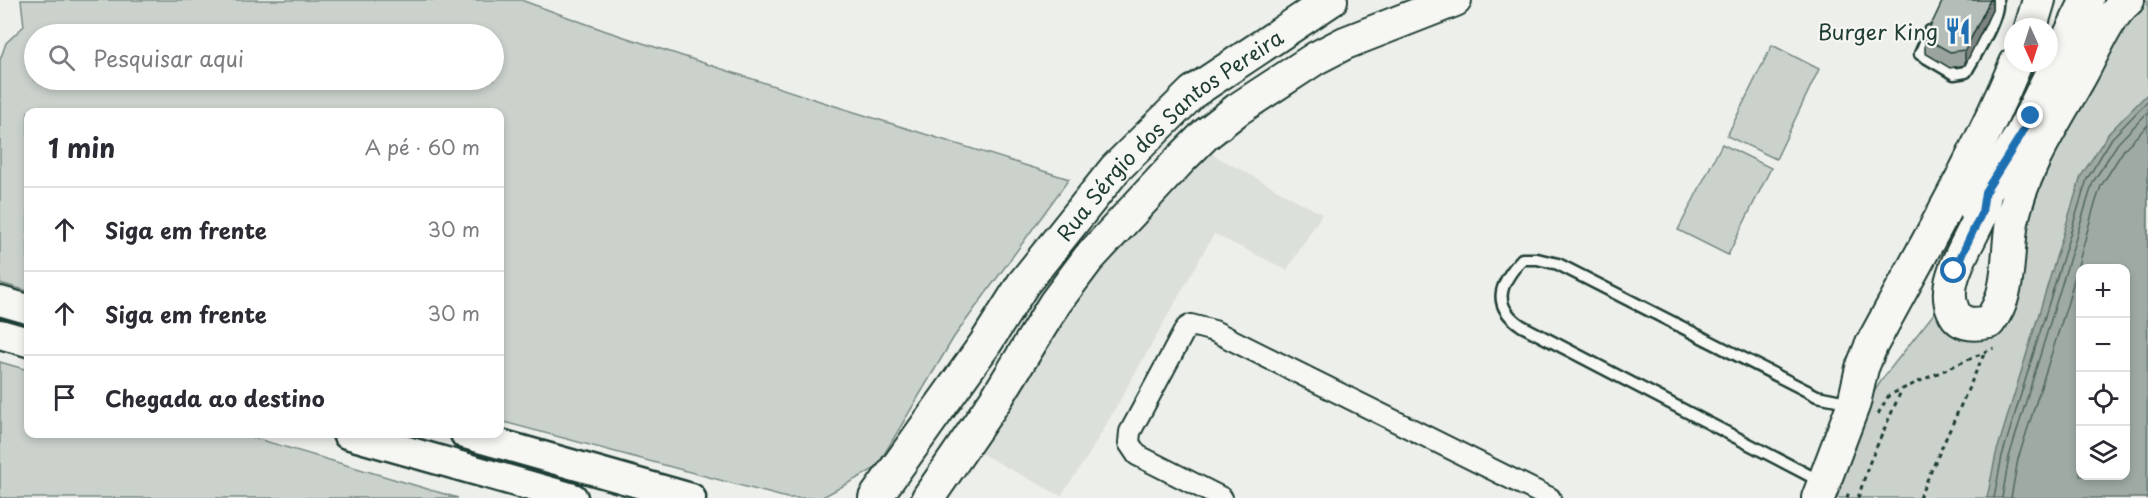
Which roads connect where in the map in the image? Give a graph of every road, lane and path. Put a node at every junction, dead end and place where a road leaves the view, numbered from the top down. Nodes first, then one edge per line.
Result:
1 (1331, 0) edge
2 (1455, 0) edge
3 (1997, 0) edge
4 (2039, 0) edge
5 (2128, 0) edge
6 (2084, 9) edge
7 (2034, 18) edge
8 (1933, 24) edge
9 (2012, 72) edge
10 (1985, 192) junction
11 (1023, 284) junction
12 (0, 301) edge
13 (1055, 303) junction
14 (24, 308) edge
15 (0, 334) edge
16 (24, 341) edge
17 (1985, 352) dead end
18 (1864, 413) junction
19 (361, 438) edge
20 (479, 438) edge
21 (1835, 490) edge
22 (573, 498) edge
23 (691, 498) edge
24 (875, 498) edge
25 (928, 498) edge
26 (1222, 498) edge
27 (1550, 498) edge
28 (1858, 498) edge
29 (1919, 498) edge

1 - 11 main road, Rua Sérgio dos Santos Pereira
2 - 13 main road
3 - 8 lane
4 - 7 main road
5 - 10 main road
6 - 10 main road
9 - 18 main road
10 - 18 main road
11 - 13 main road
11 - 24 main road, Rua Sérgio dos Santos Pereira
12 - 14 main road
13 - 25 main road
15 - 16 main road
17 - 29 path
18 - 21 main road
18 - 21 lane
18 - 28 path
19 - 22 main road
20 - 23 main road
26 - 27 street

